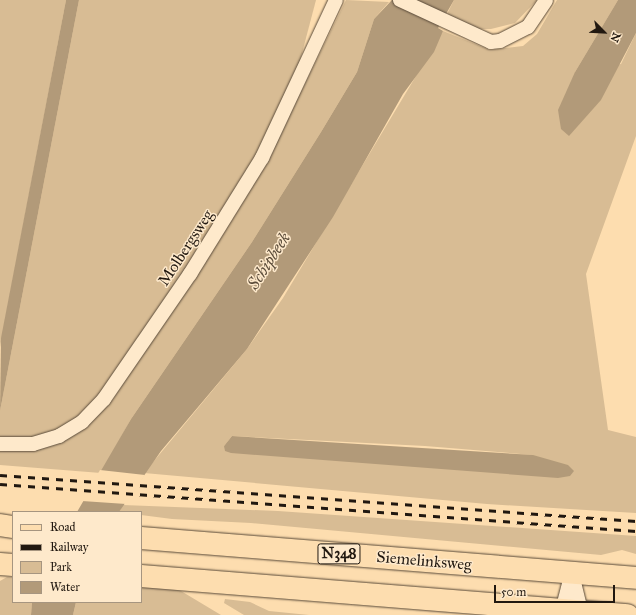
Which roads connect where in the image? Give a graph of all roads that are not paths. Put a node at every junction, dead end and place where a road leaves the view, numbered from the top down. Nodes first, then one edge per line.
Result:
1 (336, 0) edge
2 (400, 0) edge
3 (546, 0) edge
4 (0, 444) edge
5 (0, 525) edge
6 (12, 527) edge
7 (142, 538) edge
8 (0, 564) edge
9 (12, 565) edge
10 (572, 572) junction
11 (142, 576) edge
12 (636, 578) edge
13 (572, 613) edge
14 (627, 615) edge

1 - 4 street, Molbergsweg
2 - 3 street
5 - 6 main road
7 - 10 main road, Siemelinksweg / N348
8 - 9 main road
10 - 12 main road, Siemelinksweg / N348
10 - 13 street
10 - 13 street
11 - 13 main road, N348
13 - 14 main road, N348

